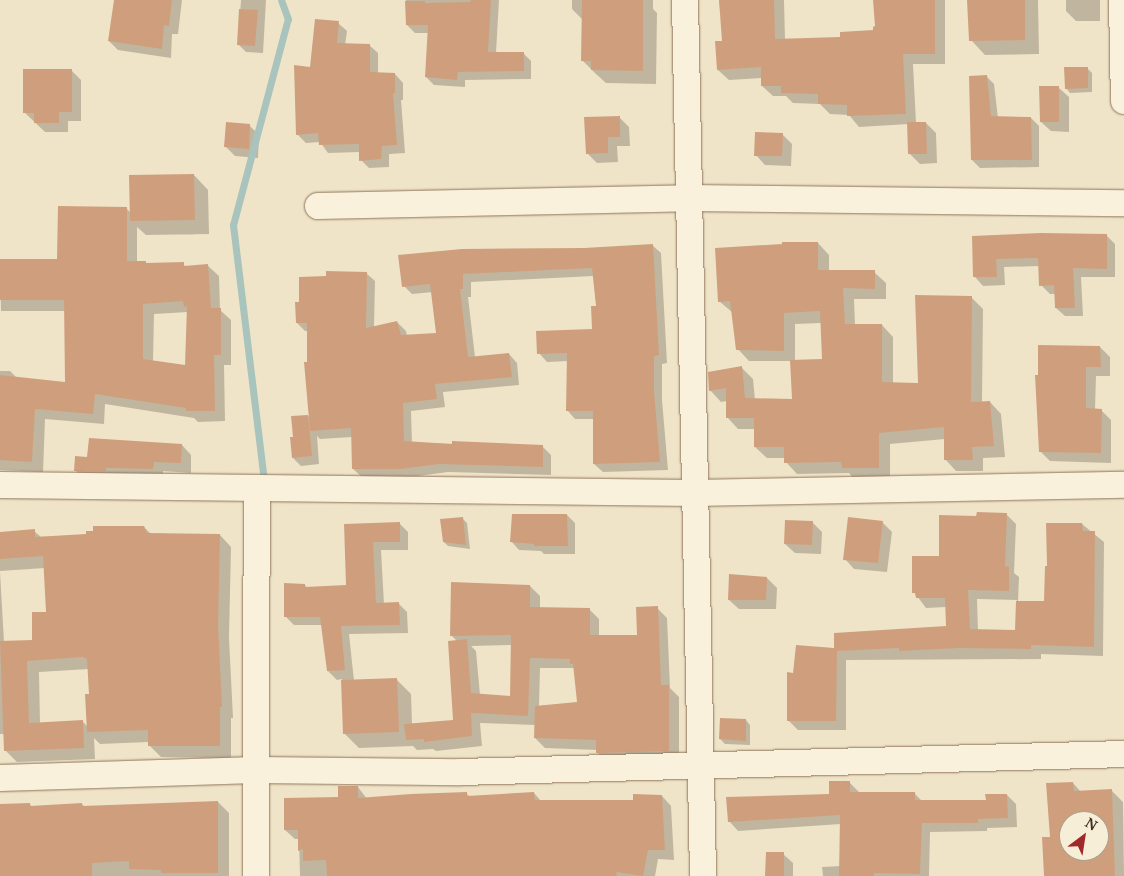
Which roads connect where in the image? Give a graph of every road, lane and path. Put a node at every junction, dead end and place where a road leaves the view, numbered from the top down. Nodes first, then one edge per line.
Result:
1 (685, 0) edge
2 (1122, 0) edge
3 (1124, 101) edge
4 (689, 198) junction
5 (1124, 203) edge
6 (318, 206) dead end
7 (0, 485) edge
8 (1124, 485) edge
9 (257, 488) junction
10 (694, 493) junction
11 (1124, 754) edge
12 (700, 765) junction
13 (256, 770) junction
14 (0, 778) edge
15 (256, 876) edge
16 (703, 876) edge

1 - 4 street
2 - 3 street
4 - 5 street
4 - 6 street
4 - 10 street
7 - 9 street
8 - 10 street
9 - 10 street
9 - 13 street
10 - 12 street
11 - 12 street
12 - 13 street
12 - 16 street
13 - 14 street
13 - 15 street

